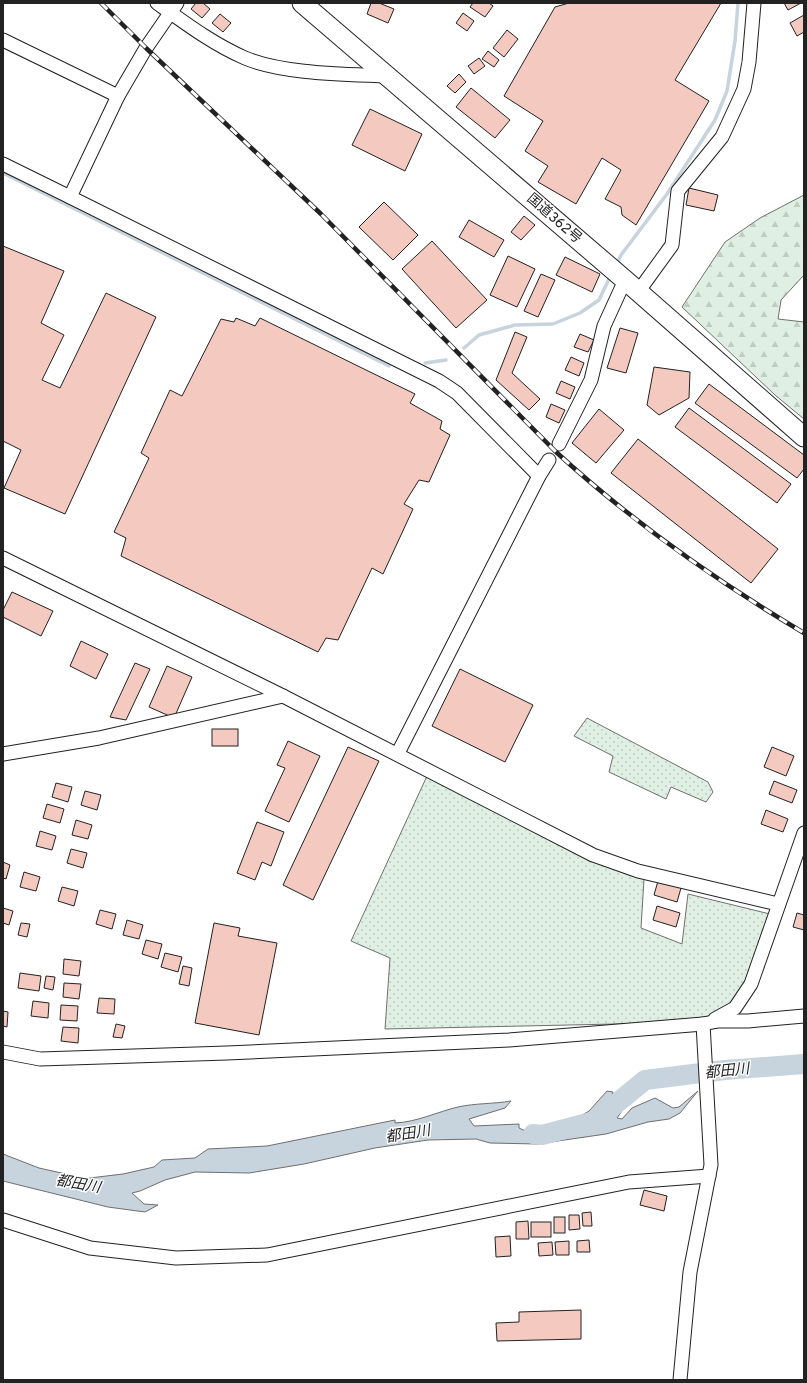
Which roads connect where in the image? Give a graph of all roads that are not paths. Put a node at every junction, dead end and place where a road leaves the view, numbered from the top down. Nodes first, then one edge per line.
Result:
1 (156, 3) edge
2 (302, 3) edge
3 (754, 3) edge
4 (174, 8) edge
5 (3, 40) edge
6 (387, 76) junction
7 (118, 96) junction
8 (3, 164) edge
9 (70, 197) junction
10 (631, 286) junction
11 (804, 437) edge
12 (559, 444) dead end
13 (549, 460) dead end
14 (538, 476) junction
15 (3, 558) edge
16 (283, 696) junction
17 (398, 753) junction
18 (3, 754) edge
19 (804, 833) edge
20 (778, 904) junction
21 (804, 1016) edge
22 (703, 1024) junction
23 (3, 1052) edge
24 (710, 1171) junction
25 (3, 1220) edge
26 (680, 1380) edge

1 - 4 street
2 - 6 highway, 国道362号
3 - 10 street
4 - 6 street
4 - 7 street
5 - 7 street
6 - 10 highway, 国道362号
7 - 9 street
8 - 9 street
9 - 14 street
10 - 11 highway, 国道362号
10 - 12 street
13 - 14 street
14 - 17 street
15 - 16 street
16 - 17 street
16 - 18 street
17 - 20 street
19 - 20 street
20 - 22 street
21 - 22 street
22 - 23 street
22 - 24 street
24 - 25 street
24 - 26 street

